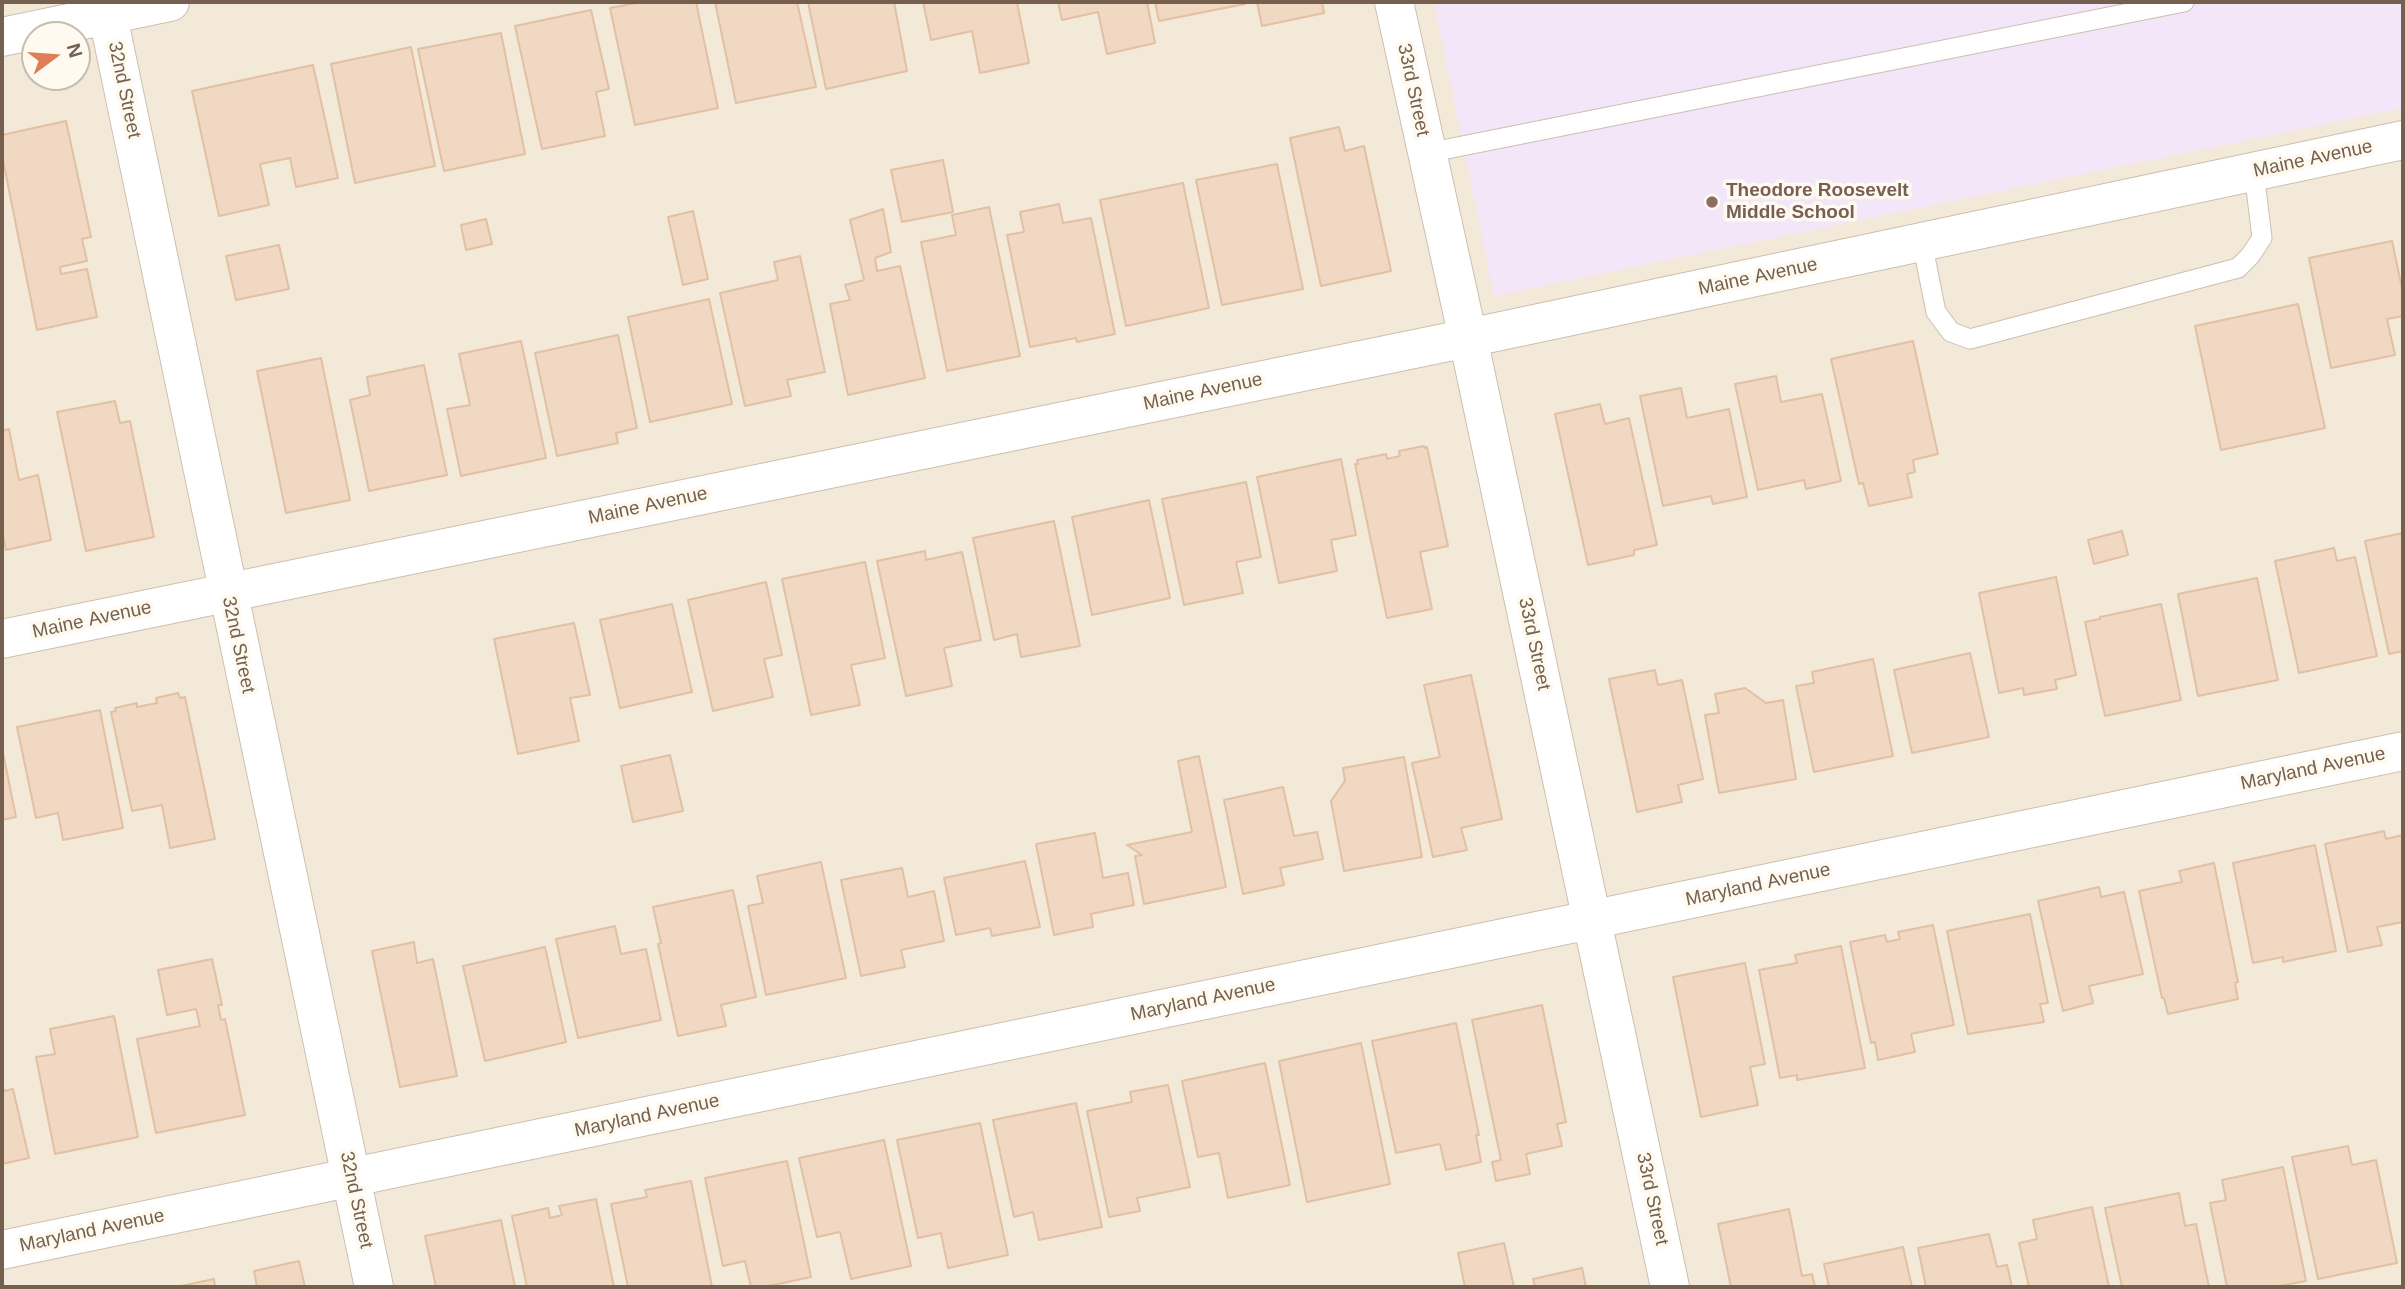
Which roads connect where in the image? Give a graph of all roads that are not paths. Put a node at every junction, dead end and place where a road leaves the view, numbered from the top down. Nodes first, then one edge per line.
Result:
1 (170, 2) edge
2 (1394, 2) edge
3 (2184, 2) edge
4 (107, 8) edge
5 (2, 37) edge
6 (2403, 140) edge
7 (1427, 153) junction
8 (2254, 172) junction
9 (1922, 242) junction
10 (1468, 338) junction
11 (227, 592) junction
12 (2, 639) edge
13 (2403, 751) edge
14 (1592, 919) junction
15 (351, 1177) junction
16 (2, 1250) edge
17 (374, 1287) edge
18 (1670, 1287) edge

1 - 4 street
2 - 7 street, 33rd Street
3 - 7 lane
4 - 5 street
4 - 11 street, 32nd Street
6 - 8 street, Maine Avenue
7 - 10 street, 33rd Street
8 - 9 street, Maine Avenue
8 - 9 lane
9 - 10 street, Maine Avenue
10 - 11 street, Maine Avenue
10 - 14 street, 33rd Street
11 - 12 street, Maine Avenue
11 - 15 street, 32nd Street
13 - 14 street, Maryland Avenue
14 - 15 street, Maryland Avenue
14 - 18 street, 33rd Street
15 - 16 street, Maryland Avenue
15 - 17 street, 32nd Street

